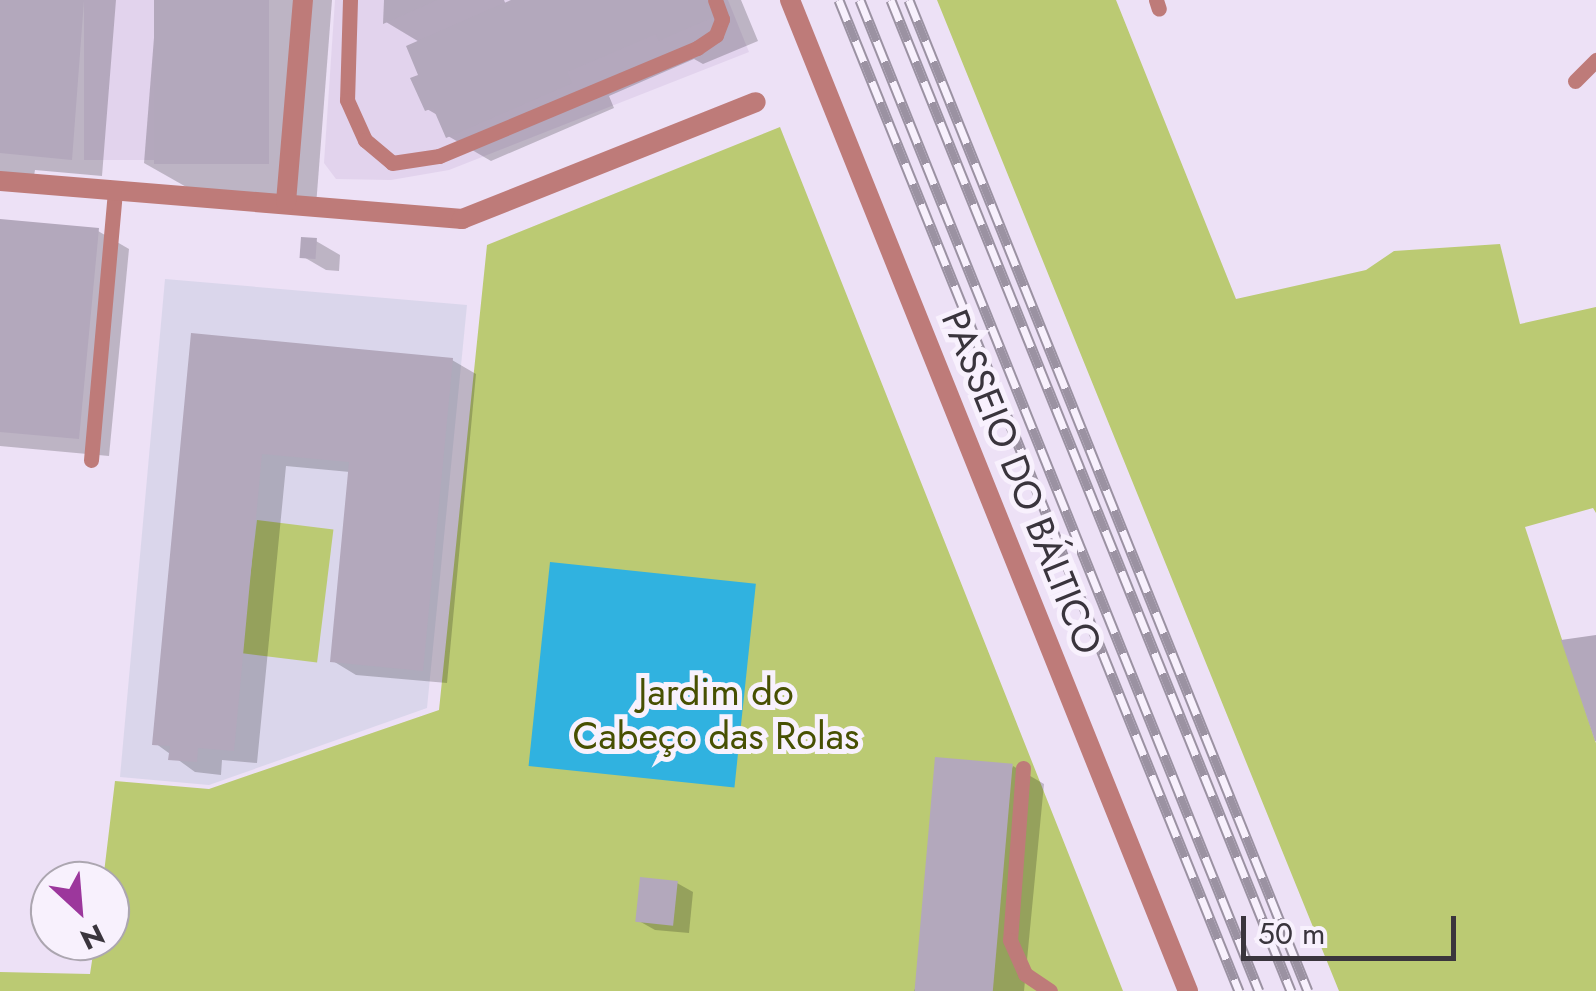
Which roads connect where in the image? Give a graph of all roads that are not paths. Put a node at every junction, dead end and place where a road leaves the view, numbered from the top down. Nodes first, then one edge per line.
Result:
1 (303, 0) edge
2 (350, 0) edge
3 (714, 0) edge
4 (790, 0) edge
5 (1596, 60) edge
6 (1575, 81) dead end
7 (756, 102) dead end
8 (0, 181) edge
9 (114, 190) junction
10 (286, 202) junction
11 (90, 460) dead end
12 (1023, 768) dead end
13 (1050, 991) edge
14 (1188, 991) edge

1 - 10 street
2 - 3 lane
4 - 14 street, PASSEIO DO BÁLTICO
5 - 6 lane
7 - 10 street
8 - 9 street
9 - 10 street
9 - 11 lane
12 - 13 lane

